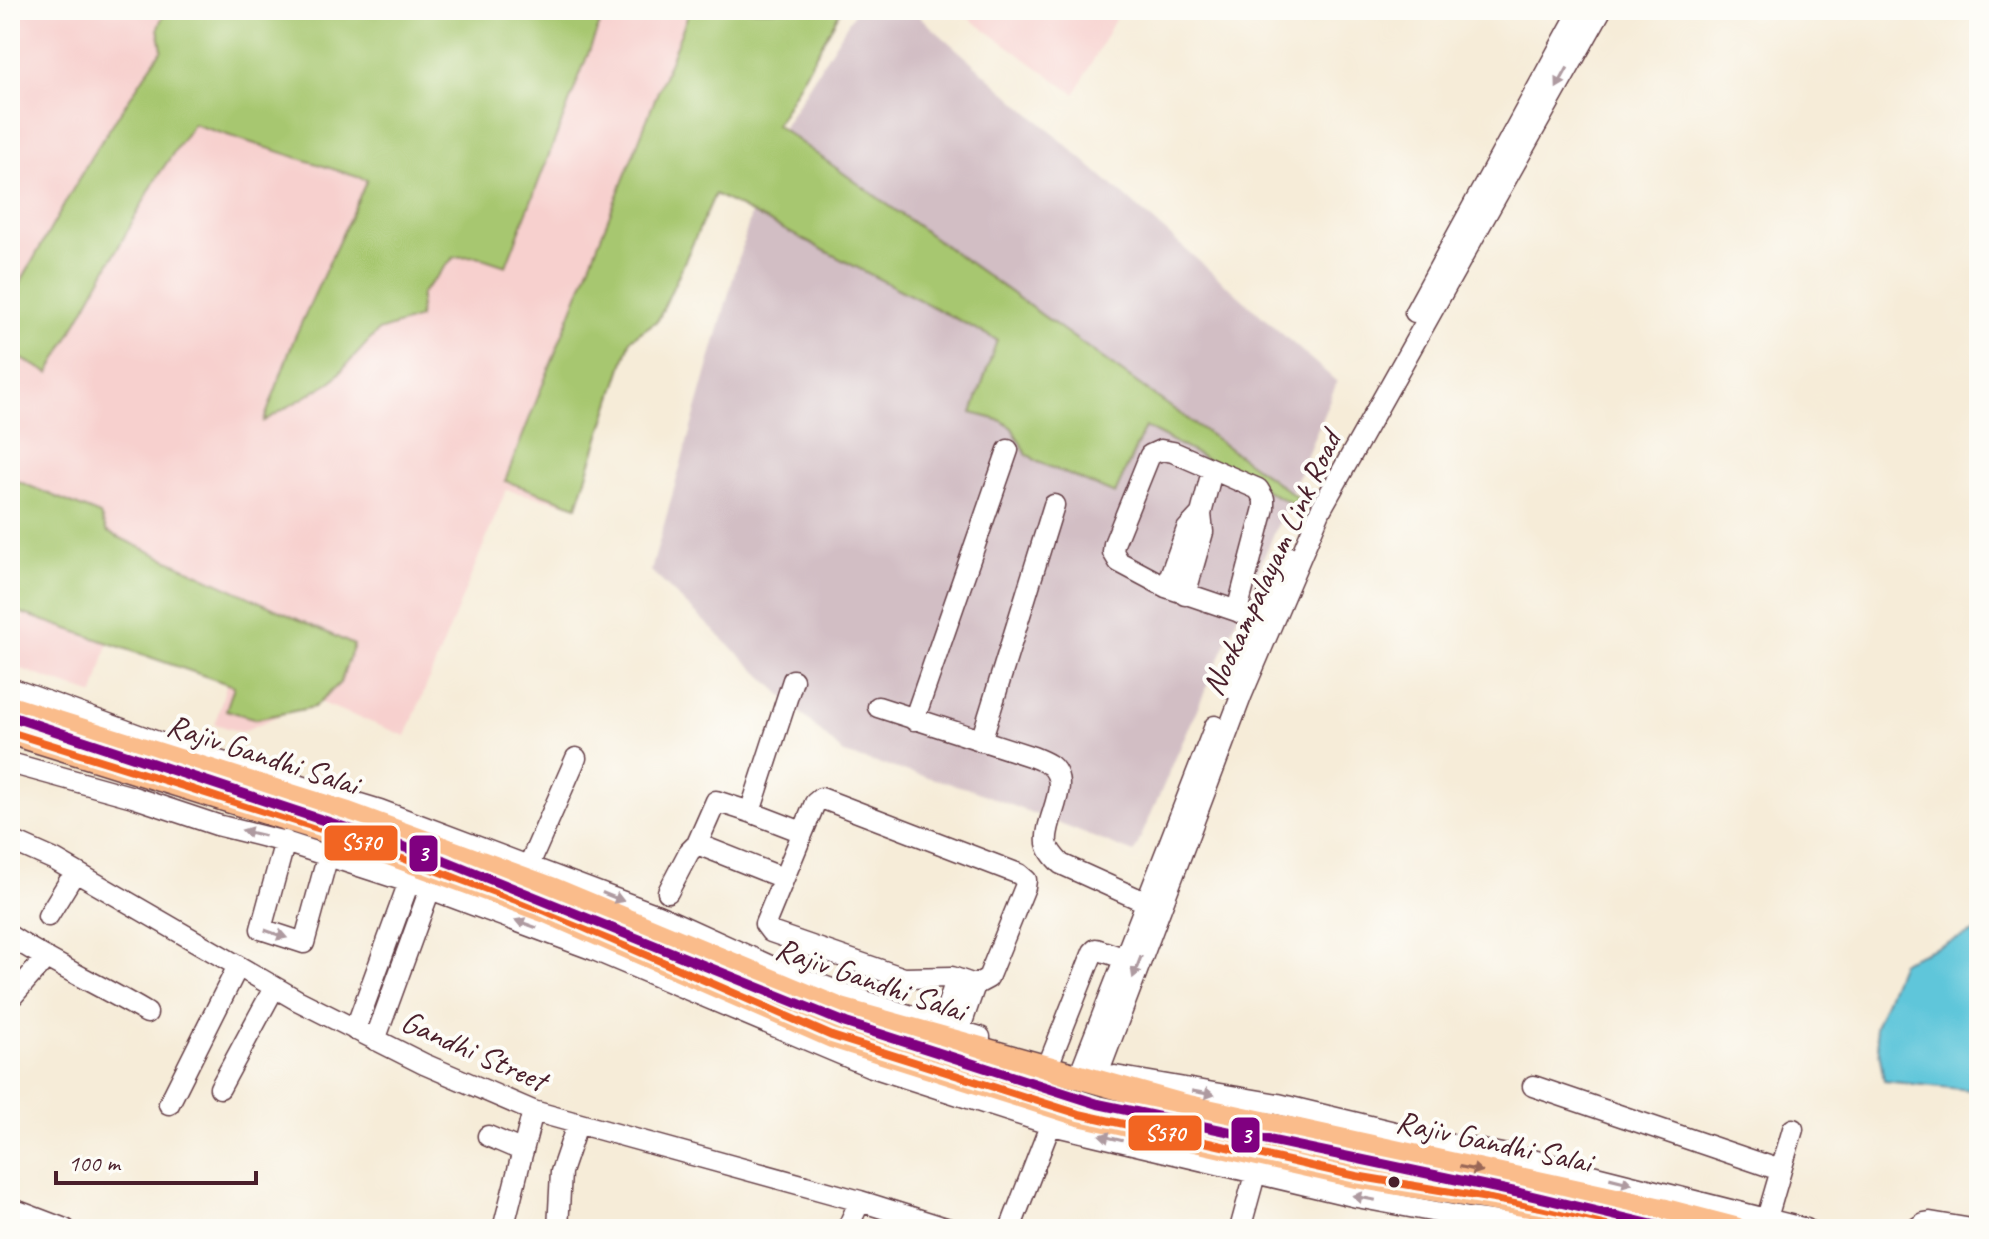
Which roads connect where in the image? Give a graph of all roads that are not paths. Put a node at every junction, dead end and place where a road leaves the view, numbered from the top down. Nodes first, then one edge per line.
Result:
1 (1580, 10) edge
2 (1601, 10) edge
3 (1008, 450) dead end
4 (1212, 471) junction
5 (1054, 505) dead end
6 (1175, 591) junction
7 (1237, 611) junction
8 (1256, 621) junction
9 (793, 680) dead end
10 (10, 688) edge
11 (878, 707) dead end
12 (10, 708) edge
13 (914, 720) junction
14 (10, 732) edge
15 (981, 741) junction
16 (576, 758) dead end
17 (10, 763) edge
18 (750, 812) junction
19 (802, 832) junction
20 (10, 840) edge
21 (285, 841) junction
22 (697, 844) junction
23 (328, 855) junction
24 (529, 865) junction
25 (75, 872) junction
26 (783, 878) junction
27 (409, 882) junction
28 (430, 889) junction
29 (668, 892) dead end
30 (1145, 902) junction
31 (48, 916) dead end
32 (10, 936) edge
33 (1123, 958) junction
34 (45, 959) junction
35 (238, 966) junction
36 (966, 982) junction
37 (274, 988) junction
38 (10, 999) edge
39 (147, 1013) dead end
40 (950, 1028) junction
41 (355, 1030) junction
42 (375, 1040) junction
43 (1051, 1058) junction
44 (1087, 1075) junction
45 (1533, 1086) dead end
46 (220, 1088) dead end
47 (169, 1104) dead end
48 (533, 1111) junction
49 (1055, 1116) junction
50 (577, 1125) junction
51 (1793, 1129) dead end
52 (488, 1136) dead end
53 (523, 1151) junction
54 (1258, 1163) junction
55 (1780, 1170) junction
56 (860, 1201) junction
57 (10, 1208) edge
58 (1606, 1210) junction
59 (1767, 1218) junction
60 (65, 1229) edge
61 (503, 1229) edge
62 (558, 1229) edge
63 (847, 1229) edge
64 (949, 1229) edge
65 (1010, 1229) edge
66 (1240, 1229) edge
67 (1551, 1229) edge
68 (1643, 1229) edge
69 (1735, 1229) edge
70 (1806, 1229) edge
71 (1915, 1229) edge
72 (1972, 1229) edge

1 - 8 street, Nookampalayam Link Road
2 -> 44 street, Nookampalayam Link Road
3 - 13 street
4 - 6 street
4 - 6 street
4 - 7 street
5 - 15 street
6 - 7 street
7 - 8 street
8 - 30 street, Nookampalayam Link Road
9 - 18 street
10 - 24 street
11 - 13 street
12 - 44 main road, Rajiv Gandhi Salai
13 - 15 street
14 - 49 main road, Rajiv Gandhi Salai
15 - 30 street
16 - 24 street
21 -> 17 street
18 - 19 street
18 - 22 street
19 - 26 street
19 - 36 street
20 - 25 street, Gandhi Street
21 - 23 street
21 -> 23 street
22 - 26 street
22 - 29 street
23 - 27 street
24 -> 40 street
25 - 31 street
25 - 35 street, Gandhi Street
26 - 36 street
27 - 28 street
27 - 41 street
28 - 42 street
49 -> 28 street
30 - 33 street, Nookampalayam Link Road
32 - 34 street
33 - 43 street
33 - 44 street, Nookampalayam Link Road
34 - 38 street
34 - 39 street
35 - 37 street, Gandhi Street
35 - 47 street
36 - 40 street
37 - 41 street, Gandhi Street
37 - 46 street
40 - 43 street
41 - 42 street, Gandhi Street
42 - 48 street, Gandhi Street
43 - 44 street
44 -> 58 main road, Rajiv Gandhi Salai
44 -> 59 street
45 - 55 street
48 - 50 street, Gandhi Street
48 - 53 street
54 -> 49 main road, Rajiv Gandhi Salai
49 - 65 street
50 - 56 street, Gandhi Street
50 - 62 street
51 - 55 street
52 - 53 street
53 - 61 street
54 - 58 main road, Rajiv Gandhi Salai
54 - 66 street
67 -> 54 street
55 - 59 street
56 - 63 street
56 - 64 street, Gandhi Street
57 - 60 street
58 - 68 main road, Rajiv Gandhi Salai
58 - 69 main road, Rajiv Gandhi Salai
59 - 70 street
71 - 72 street

